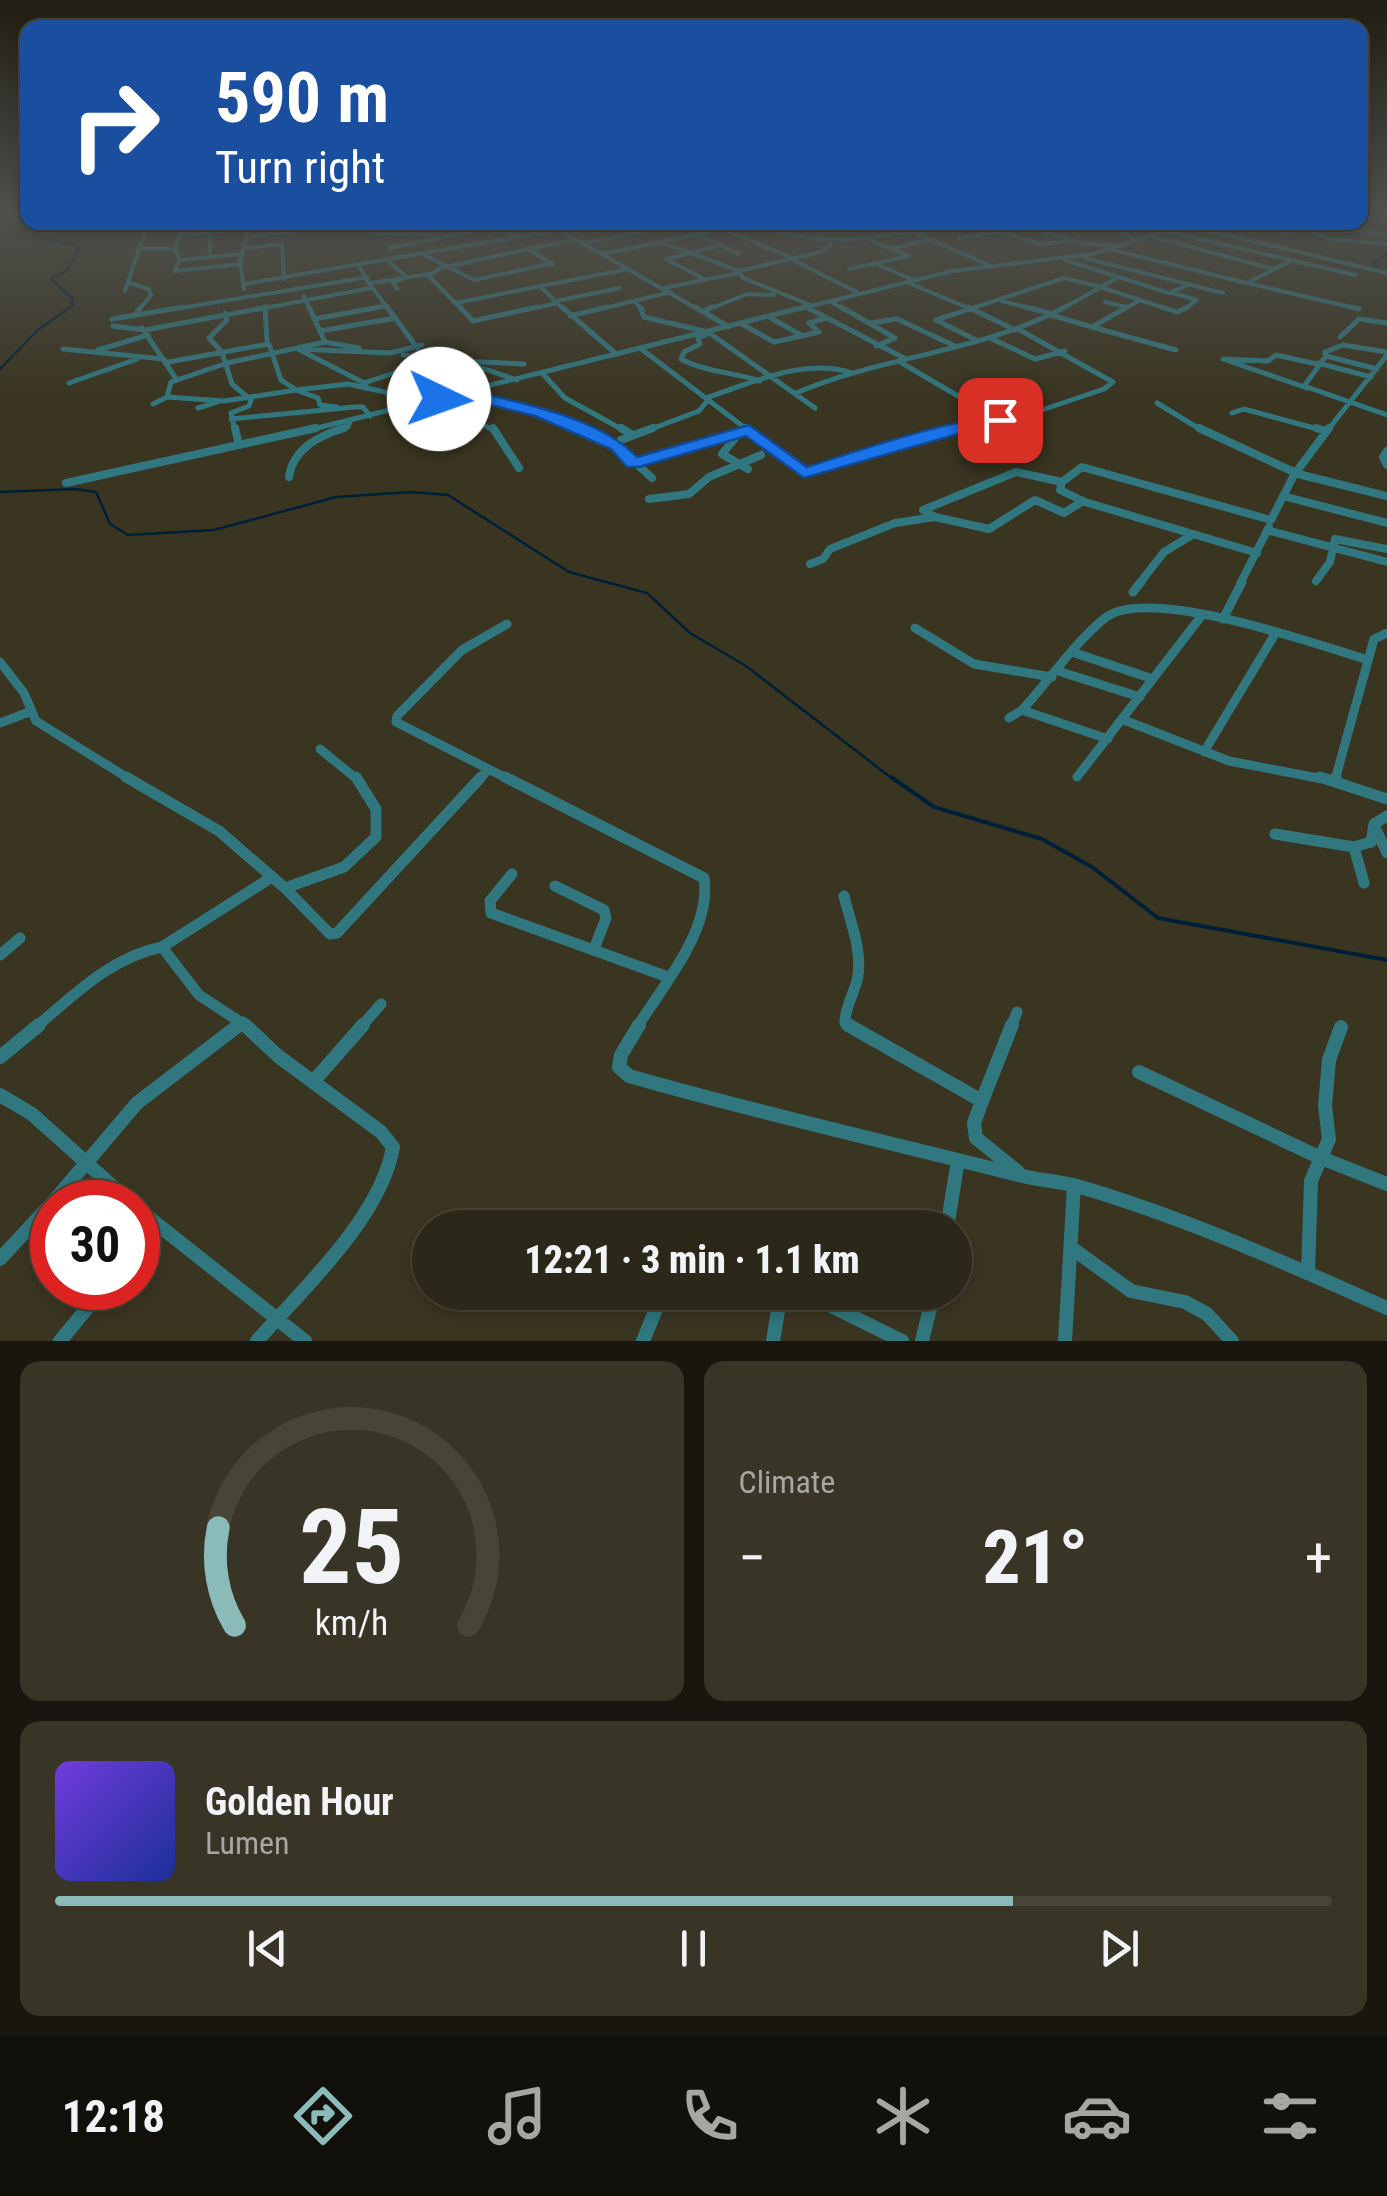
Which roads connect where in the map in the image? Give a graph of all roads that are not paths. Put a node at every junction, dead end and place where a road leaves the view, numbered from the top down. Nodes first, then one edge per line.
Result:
1 (132, 276) edge
2 (243, 276) edge
3 (299, 276) edge
4 (365, 276) edge
5 (404, 276) edge
6 (420, 276) edge
7 (429, 276) edge
8 (468, 276) edge
9 (503, 276) joint
10 (518, 276) edge
11 (572, 276) edge
12 (594, 276) edge
13 (641, 276) edge
14 (697, 276) edge
15 (724, 276) edge
16 (746, 276) edge
17 (823, 276) edge
18 (899, 276) edge
19 (940, 276) edge
20 (1110, 276) edge
21 (1155, 276) edge
22 (1217, 276) edge
23 (1261, 276) edge
24 (1339, 276) edge
25 (284, 278) joint
26 (407, 278) junction
27 (1117, 278) junction
28 (576, 279) junction
29 (706, 280) junction
30 (910, 281) junction
31 (370, 282) junction
32 (1333, 282) dead end
33 (130, 283) junction
34 (1247, 283) junction
35 (244, 284) junction
36 (1190, 284) junction
37 (1100, 287) junction
38 (542, 288) junction
39 (620, 288) dead end
40 (1151, 288) junction
41 (397, 289) dead end
42 (300, 290) junction
43 (668, 290) junction
44 (126, 291) dead end
45 (1172, 293) junction
46 (1223, 293) dead end
47 (781, 294) junction
48 (860, 294) junction
49 (258, 296) junction
50 (244, 298) junction
51 (1137, 298) junction
52 (308, 300) junction
53 (1000, 300) junction
54 (830, 301) junction
55 (219, 302) junction
56 (556, 302) junction
57 (634, 302) junction
58 (1105, 302) dead end
59 (455, 303) junction
60 (387, 306) junction
61 (810, 306) junction
62 (266, 308) junction
63 (1126, 308) junction
64 (1359, 308) dead end
65 (970, 310) junction
66 (704, 311) junction
67 (226, 315) junction
68 (1052, 315) junction
69 (131, 316) junction
70 (570, 316) junction
71 (768, 316) junction
72 (396, 318) junction
73 (826, 318) junction
74 (314, 319) junction
75 (1387, 322) edge
76 (740, 323) junction
77 (870, 324) junction
78 (729, 327) junction
79 (1092, 327) junction
80 (1016, 329) junction
81 (847, 330) junction
82 (146, 332) junction
83 (320, 332) junction
84 (709, 333) junction
85 (801, 336) junction
86 (1340, 337) dead end
87 (990, 338) junction
88 (978, 341) junction
89 (325, 342) junction
90 (876, 346) junction
91 (955, 346) junction
92 (270, 347) junction
93 (640, 348) junction
94 (64, 349) dead end
95 (298, 349) junction
96 (1176, 350) dead end
97 (1064, 351) junction
98 (92, 352) junction
99 (222, 352) junction
100 (366, 352) junction
101 (390, 353) junction
102 (1387, 353) edge
103 (616, 354) junction
104 (1326, 356) junction
105 (141, 358) junction
106 (901, 359) junction
107 (166, 361) junction
108 (442, 361) junction
109 (228, 363) junction
110 (524, 364) dead end
111 (1318, 364) junction
112 (485, 368) junction
113 (1378, 368) junction
114 (542, 373) junction
115 (853, 374) junction
116 (1371, 377) junction
117 (435, 378) junction
118 (774, 378) junction
119 (177, 380) junction
120 (517, 380) junction
121 (762, 381) junction
122 (68, 383) dead end
123 (367, 384) junction
124 (1306, 388) junction
125 (296, 390) junction
126 (390, 392) junction
127 (463, 393) junction
128 (796, 393) junction
129 (167, 396) junction
130 (250, 397) junction
131 (707, 399) junction
132 (436, 400) junction
133 (224, 401) junction
134 (1351, 401) junction
135 (1157, 402) dead end
136 (154, 404) dead end
137 (337, 407) junction
138 (198, 408) dead end
139 (815, 408) dead end
140 (1232, 413) dead end
141 (1387, 415) edge
142 (370, 416) junction
143 (232, 420) junction
144 (1000, 420) junction
145 (350, 421) junction
146 (749, 430) junction
147 (1326, 431) junction
148 (739, 434) junction
149 (633, 435) junction
150 (239, 445) junction
151 (617, 446) junction
152 (1387, 451) edge
153 (761, 455) dead end
154 (633, 463) junction
155 (737, 464) junction
156 (1387, 465) edge
157 (519, 468) dead end
158 (748, 469) dead end
159 (1298, 474) junction
160 (290, 477) dead end
161 (652, 478) dead end
162 (1062, 482) junction
163 (66, 483) dead end
164 (1283, 496) junction
165 (1387, 496) edge
166 (649, 499) dead end
167 (1082, 501) junction
168 (935, 517) junction
169 (1272, 520) junction
170 (1387, 523) edge
171 (1268, 530) junction
172 (1192, 535) junction
173 (1332, 548) junction
174 (1387, 549) edge
175 (1257, 553) junction
176 (1387, 562) edge
177 (810, 564) dead end
178 (1316, 581) dead end
179 (1133, 592) dead end
180 (1202, 614) junction
181 (1223, 619) junction
182 (507, 624) dead end
183 (915, 628) dead end
184 (1387, 633) edge
185 (1275, 634) junction
186 (1075, 652) junction
187 (1368, 660) junction
188 (0, 662) edge
189 (1055, 674) junction
190 (1153, 679) junction
191 (1140, 697) junction
192 (1022, 710) junction
193 (29, 712) junction
194 (1008, 718) dead end
195 (1124, 720) junction
196 (0, 724) edge
197 (1108, 739) junction
198 (320, 750) dead end
199 (1204, 752) junction
200 (487, 771) junction
201 (1077, 777) dead end
202 (1335, 781) junction
203 (1387, 799) edge
204 (1387, 816) edge
205 (1374, 824) junction
206 (1276, 834) dead end
207 (1354, 847) junction
208 (1387, 853) edge
209 (512, 874) dead end
210 (272, 877) junction
211 (1364, 882) dead end
212 (555, 886) dead end
213 (286, 888) junction
214 (844, 896) dead end
215 (20, 938) dead end
216 (162, 947) junction
217 (594, 949) junction
218 (0, 955) edge
219 (668, 977) junction
220 (381, 1004) dead end
221 (1017, 1012) dead end
222 (242, 1022) junction
223 (1341, 1027) dead end
224 (0, 1057) edge
225 (1139, 1072) dead end
226 (313, 1082) junction
227 (0, 1095) edge
228 (982, 1101) junction
229 (1321, 1158) junction
230 (958, 1160) junction
231 (89, 1164) junction
232 (1024, 1176) junction
233 (74, 1180) edge
234 (106, 1180) edge
235 (1387, 1184) edge
236 (1074, 1186) junction
237 (950, 1210) edge
238 (30, 1227) edge
239 (160, 1229) edge
240 (1073, 1248) junction
241 (0, 1258) edge
242 (1308, 1274) junction
243 (1387, 1308) edge
244 (86, 1310) edge
245 (656, 1310) edge
246 (778, 1310) edge
247 (839, 1310) edge
248 (930, 1310) edge
249 (279, 1315) junction
250 (60, 1341) edge
251 (257, 1341) edge
252 (305, 1341) edge
253 (643, 1341) edge
254 (773, 1341) edge
255 (902, 1341) edge
256 (922, 1341) edge
257 (1065, 1341) edge
258 (1232, 1341) edge

1 - 33 street
2 - 35 street
3 - 25 street
4 - 31 street
5 - 26 street
6 - 26 street
7 - 59 street
8 - 9 street
9 - 10 street
11 - 28 street
12 - 28 street
13 - 43 street
14 - 29 street
15 - 29 street
16 - 47 street
17 - 48 street
18 - 30 street
19 - 30 street
20 - 27 street
21 - 36 street
22 - 34 street
23 - 34 street
24 - 32 street
25 - 35 street
26 - 31 street
26 - 41 street
27 - 37 street
27 - 40 street
28 - 38 street
29 - 43 street
30 - 48 street
30 - 65 street
31 - 42 street
31 - 52 street
31 - 60 street
33 - 44 street
33 - 69 street
34 - 64 street
35 - 50 street
36 - 45 street
36 - 46 street
37 - 51 street
37 - 53 street
37 - 68 street
38 - 56 street
38 - 59 street
39 - 56 street
40 - 45 street
40 - 51 street
42 - 49 street
42 - 52 street
43 - 57 street
43 - 66 street
45 - 51 street
47 - 61 street
47 - 66 street
48 - 54 street
49 - 50 street
49 - 62 street
50 - 55 street
51 - 63 street
52 - 62 street
52 - 74 street
53 - 65 street
53 - 68 street
54 - 61 street
54 - 77 street
55 - 67 street
55 - 69 street
56 - 59 street
56 - 70 street
57 - 70 street
57 - 84 street
58 - 63 street
60 - 72 street
60 - 74 street
61 - 71 street
61 - 73 street
62 - 67 street
62 - 92 street
63 - 79 street
65 - 80 street
65 - 88 street
66 - 78 street
67 - 82 street
67 - 99 street
68 - 79 street
68 - 80 street
69 - 82 street
69 - 82 street
70 - 103 street
71 - 76 street
71 - 85 street
72 - 83 street
72 - 101 street
73 - 81 street
73 - 85 street
74 - 83 street
75 - 86 street
76 - 78 street
76 - 85 street
77 - 81 street
77 - 90 street
77 - 91 street
78 - 84 street
79 - 96 street
80 - 87 street
80 - 97 street
81 - 90 street
82 - 98 street
82 - 107 street
83 - 89 street
84 - 93 street
84 - 118 street
84 - 121 street
87 - 88 street
87 - 97 street
88 - 91 street
89 - 95 street
89 - 100 street
90 - 106 street
91 - 106 street
92 - 95 street
92 - 99 street
92 - 109 street
92 - 125 street
93 - 103 street
93 - 131 street
94 - 98 street
95 - 100 street
95 - 123 street
97 - 144 street
98 - 105 street
99 - 107 street
99 - 109 street
100 - 101 street
101 - 108 street
102 - 104 street
102 - 113 street
103 - 114 street
104 - 111 street
104 - 113 street
105 - 107 street
105 - 122 street
106 - 115 street
106 - 144 street
107 - 119 street
108 - 110 street
108 - 112 street
109 - 119 street
109 - 130 street
111 - 116 street
111 - 124 street
111 - 124 street
112 - 117 street
112 - 120 street
113 - 116 street
114 - 120 street
114 - 149 street
115 - 118 street
115 - 128 street
116 - 134 street
117 - 123 street
117 - 126 street
117 - 127 street
118 - 121 street
118 - 128 street
119 - 129 street
120 - 127 street
121 - 131 street
123 - 125 street
123 - 126 street
124 - 134 street
125 - 130 street
125 - 137 street
126 - 127 street
127 - 132 street
127 - 151 street
128 - 139 street
129 - 133 street
129 - 136 street
130 - 133 street
130 - 143 street
131 - 146 street
131 - 149 street
132 - 142 street
132 - 157 street
133 - 138 street
134 - 141 street
134 - 147 street
135 - 159 street
137 - 142 street
137 - 143 street
140 - 147 street
142 - 145 street
143 - 150 street
144 - 146 street
145 - 150 street
145 - 160 street
146 - 148 street
147 - 159 street
148 - 154 street
148 - 155 street
149 - 151 street
150 - 163 street
151 - 154 street
152 - 156 street
153 - 155 street
154 - 161 street
155 - 158 street
155 - 166 street
159 - 164 street
159 - 165 street
162 - 167 street
162 - 168 street
162 - 169 street
164 - 169 street
164 - 170 street
167 - 168 street
167 - 172 street
168 - 177 street
169 - 171 street
171 - 173 street
171 - 175 street
172 - 175 street
172 - 179 street
173 - 174 street
173 - 176 street
173 - 178 street
175 - 181 street
180 - 181 street
180 - 186 street
180 - 190 street
181 - 185 street
182 - 200 street
183 - 189 street
184 - 187 street
185 - 187 street
185 - 199 street
186 - 189 street
186 - 190 street
187 - 202 street
188 - 193 street
189 - 191 street
189 - 192 street
190 - 191 street
191 - 195 street
192 - 194 street
192 - 197 street
193 - 196 street
193 - 210 street
195 - 197 street
195 - 199 street
197 - 201 street
198 - 213 street
199 - 202 street
200 - 213 street
200 - 219 street
202 - 203 street
204 - 205 street
205 - 207 street
205 - 208 street
206 - 207 street
207 - 211 street
209 - 217 street
210 - 213 street
210 - 216 street
212 - 217 street
214 - 228 street
215 - 218 street
216 - 222 street
216 - 224 street
217 - 219 street
219 - 230 street
220 - 226 street
221 - 228 street
222 - 226 street
222 - 231 street
223 - 229 street
225 - 229 street
226 - 249 street
227 - 231 street
228 - 232 street
229 - 235 street
229 - 242 street
230 - 232 street
230 - 237 street
231 - 233 street
231 - 234 street
232 - 236 street
236 - 240 street
236 - 242 street
238 - 241 street
239 - 249 street
240 - 257 street
240 - 258 street
242 - 243 street
244 - 250 street
245 - 253 street
246 - 254 street
247 - 255 street
248 - 256 street
249 - 251 street
249 - 252 street

